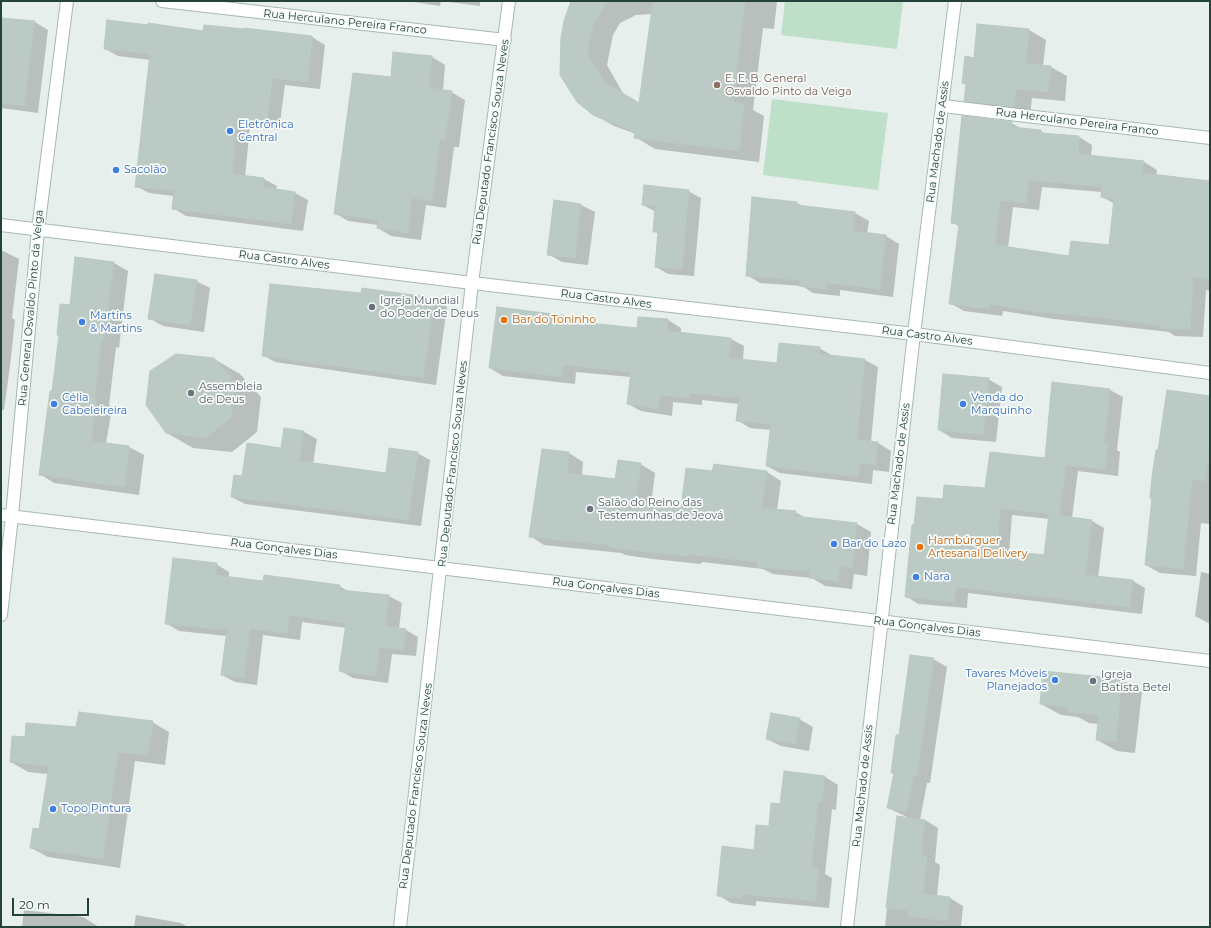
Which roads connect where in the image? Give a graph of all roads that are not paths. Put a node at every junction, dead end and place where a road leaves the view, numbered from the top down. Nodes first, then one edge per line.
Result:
1 (67, 1) edge
2 (162, 1) edge
3 (509, 1) edge
4 (955, 1) edge
5 (505, 40) junction
6 (943, 106) junction
7 (1210, 138) edge
8 (1, 225) edge
9 (38, 230) junction
10 (472, 284) junction
11 (914, 334) junction
12 (1210, 373) edge
13 (7, 516) edge
14 (441, 568) junction
15 (1, 615) edge
16 (881, 621) junction
17 (1210, 661) edge
18 (400, 927) edge
19 (847, 927) edge

1 - 9 street, Rua General Osvaldo Pinto da Veiga
2 - 5 street, Rua Herculano Pereira Franco
3 - 5 street, Rua Deputado Francisco Souza Neves
4 - 6 street, Rua Machado de Assis
5 - 10 street, Rua Deputado Francisco Souza Neves
6 - 7 street, Rua Herculano Pereira Franco
6 - 11 street, Rua Machado de Assis
8 - 9 street, Rua Castro Alves
9 - 10 street, Rua Castro Alves
9 - 13 street, Rua General Osvaldo Pinto da Veiga
10 - 11 street, Rua Castro Alves
10 - 14 street, Rua Deputado Francisco Souza Neves
11 - 12 street, Rua Castro Alves
11 - 16 street, Rua Machado de Assis
13 - 14 street, Rua Gonçalves Dias
13 - 15 street, Rua General Osvaldo Pinto da Veiga
14 - 16 street, Rua Gonçalves Dias
14 - 18 street, Rua Deputado Francisco Souza Neves
16 - 17 street, Rua Gonçalves Dias
16 - 19 street, Rua Machado de Assis

